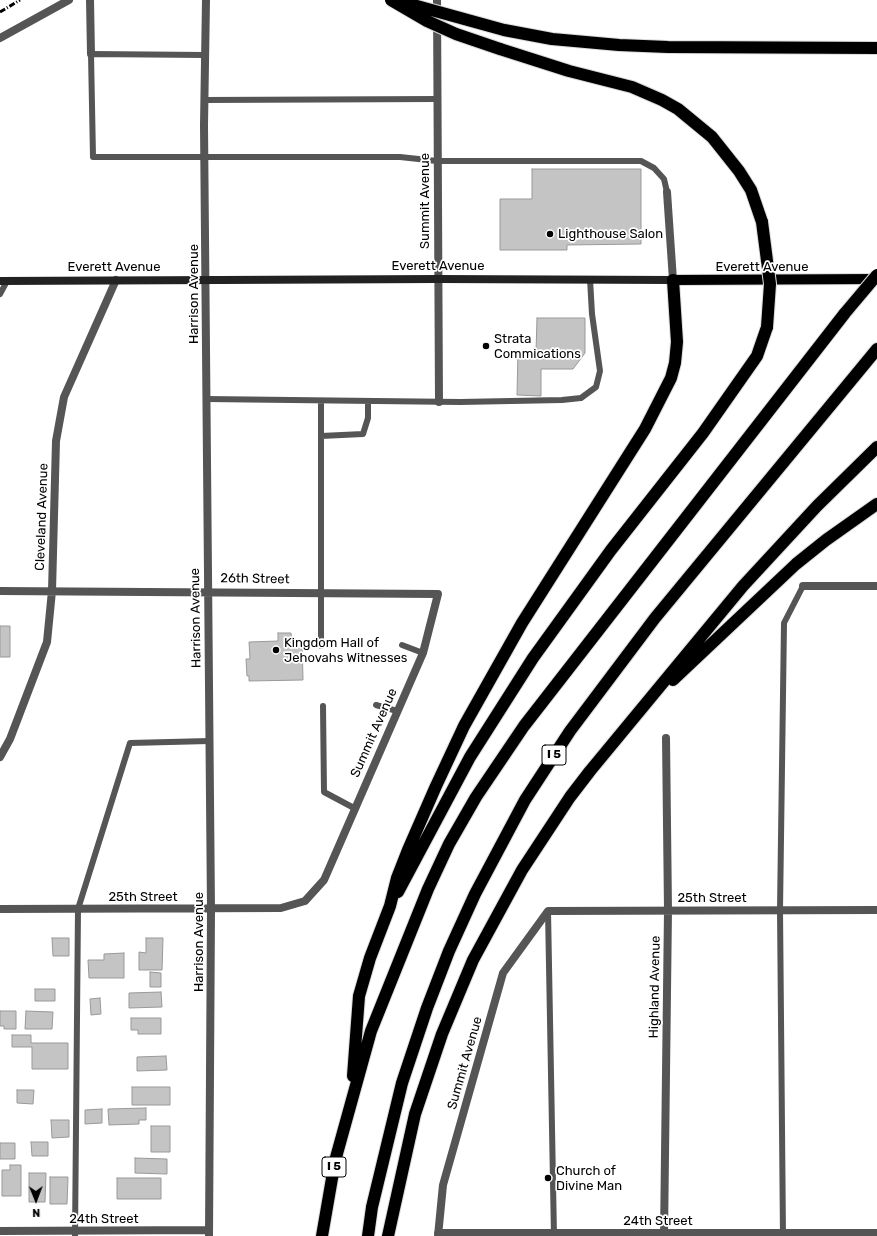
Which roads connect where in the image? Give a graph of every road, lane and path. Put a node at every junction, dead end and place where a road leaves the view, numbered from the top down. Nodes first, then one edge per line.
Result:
1 (69, 0) edge
2 (90, 0) edge
3 (206, 0) edge
4 (391, 0) edge
5 (398, 0) edge
6 (437, 0) edge
7 (0, 38) edge
8 (877, 45) edge
9 (852, 48) junction
10 (877, 48) edge
11 (91, 54) junction
12 (205, 55) junction
13 (437, 99) junction
14 (205, 100) junction
15 (205, 158) junction
16 (437, 161) junction
17 (667, 192) joint
18 (877, 275) edge
19 (438, 279) junction
20 (877, 279) edge
21 (116, 280) junction
22 (205, 280) junction
23 (590, 280) junction
24 (672, 280) junction
25 (4, 281) edge
26 (0, 294) edge
27 (877, 349) edge
28 (206, 399) junction
29 (321, 401) junction
30 (368, 401) junction
31 (439, 402) junction
32 (321, 436) junction
33 (877, 447) edge
34 (877, 504) edge
35 (803, 586) joint
36 (877, 586) edge
37 (0, 591) edge
38 (52, 591) junction
39 (208, 591) junction
40 (320, 592) junction
41 (438, 594) joint
42 (402, 645) dead end
43 (321, 646) dead end
44 (422, 653) junction
45 (376, 705) dead end
46 (323, 706) dead end
47 (397, 711) junction
48 (629, 723) junction
49 (666, 738) dead end
50 (209, 741) junction
51 (0, 757) edge
52 (354, 808) junction
53 (324, 880) joint
54 (390, 906) junction
55 (0, 909) edge
56 (78, 909) junction
57 (211, 910) junction
58 (668, 910) junction
59 (780, 910) junction
60 (877, 910) edge
61 (548, 911) junction
62 (352, 1099) junction
63 (0, 1230) edge
64 (877, 1232) edge
65 (75, 1233) edge
66 (209, 1233) edge
67 (664, 1234) edge
68 (783, 1234) edge
69 (438, 1235) edge
70 (554, 1235) edge
71 (322, 1236) edge
72 (368, 1236) edge
73 (388, 1236) edge

1 - 7 street
2 - 11 street
3 - 12 street, Harrison Avenue
4 - 54 highway, bridge
5 - 9 highway, bridge
6 - 13 street, Summit Avenue
8 - 9 highway
9 - 10 highway
11 - 12 lane
11 - 15 lane
12 - 14 street, Harrison Avenue
13 - 14 lane
13 - 16 street, Summit Avenue
14 - 15 street, Harrison Avenue
15 - 16 lane
15 - 22 street, Harrison Avenue
16 - 17 lane
16 - 19 street, Summit Avenue
17 - 24 street
18 - 62 highway, I 5, bridge
19 - 22 main road, Everett Avenue
19 - 23 main road, Everett Avenue
19 - 31 street, Summit Avenue
20 - 24 main road, Everett Avenue
21 - 22 main road, Everett Avenue
21 - 25 main road, Everett Avenue
21 - 38 street, Cleveland Avenue
22 - 28 street, Harrison Avenue
23 - 24 main road, Everett Avenue
23 - 31 lane
24 - 54 highway
25 - 26 lane
27 - 72 highway, I 5
28 - 29 lane
28 - 39 street, Harrison Avenue
29 - 30 lane
29 - 32 lane
30 - 31 lane
30 - 32 lane
32 - 40 lane
33 - 48 highway
34 - 48 highway
35 - 36 street
35 - 59 lane
37 - 38 street, 26th Street
38 - 39 street, 26th Street
38 - 51 street, Cleveland Avenue
39 - 40 street, 26th Street
39 - 50 street, Harrison Avenue
40 - 41 street, 26th Street
40 - 43 lane
41 - 44 street, Summit Avenue
42 - 44 lane
44 - 47 street, Summit Avenue
45 - 47 lane
46 - 52 lane
47 - 52 street, Summit Avenue
48 - 73 highway
49 - 58 street, Highland Avenue
50 - 56 lane
50 - 57 street, Harrison Avenue
52 - 53 street, Summit Avenue
53 - 57 street, 25th Street
54 - 62 highway
55 - 56 street, 25th Street
56 - 57 street, 25th Street
56 - 65 lane
57 - 66 street, Harrison Avenue
58 - 59 street, 25th Street
58 - 61 street, 25th Street
58 - 67 street, Highland Avenue
59 - 60 street, 25th Street
59 - 68 lane
61 - 69 street, Summit Avenue
61 - 70 lane
62 - 71 highway, I 5
63 - 65 street, 24th Street
64 - 68 street, 24th Street
65 - 66 street, 24th Street
67 - 68 street, 24th Street
67 - 70 street, 24th Street
69 - 70 street, 24th Street

